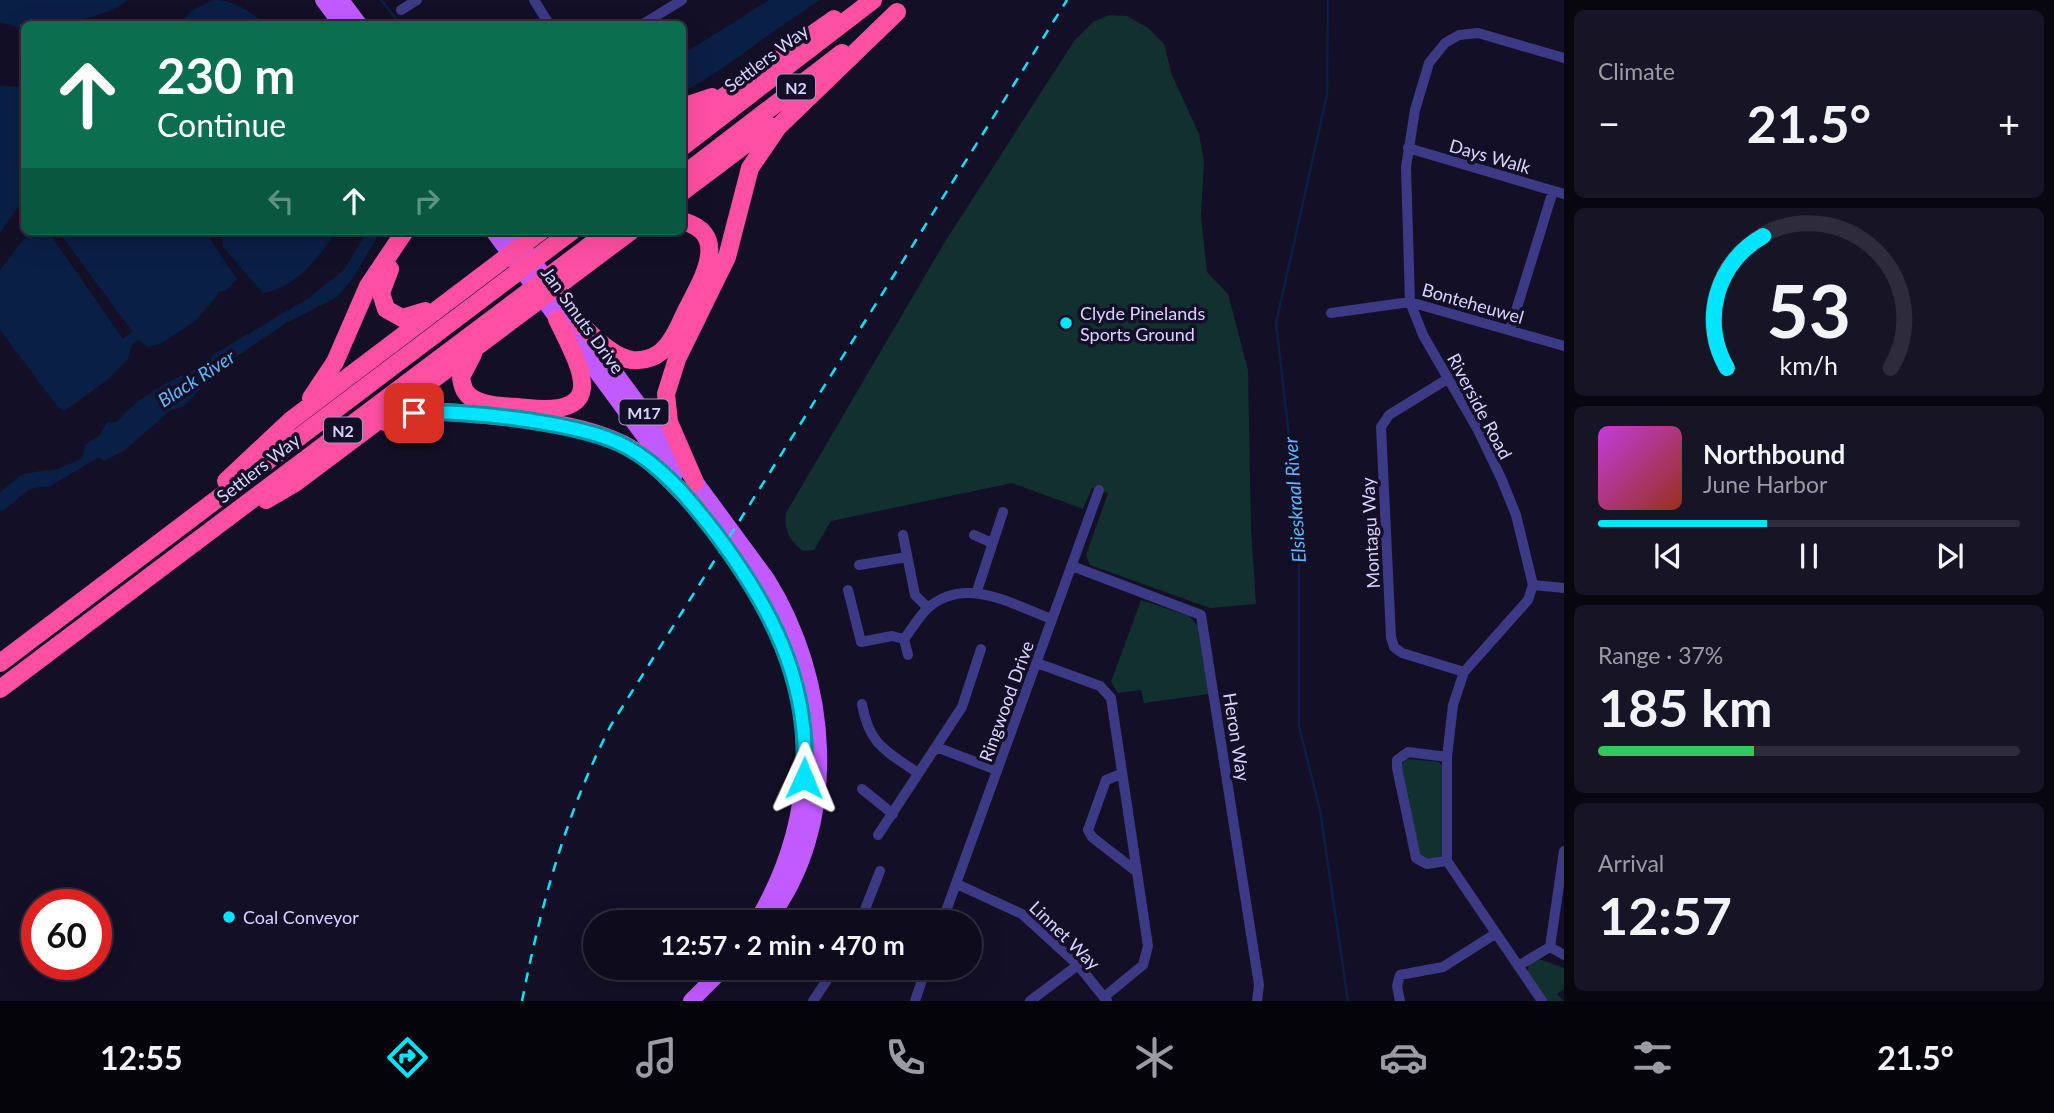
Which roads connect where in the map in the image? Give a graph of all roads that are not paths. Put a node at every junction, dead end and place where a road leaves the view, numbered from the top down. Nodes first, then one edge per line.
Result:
1 (323, 0) edge
2 (341, 0) edge
3 (417, 0) edge
4 (534, 0) edge
5 (682, 0) edge
6 (871, 0) edge
7 (912, 0) edge
8 (401, 10) dead end
9 (897, 12) junction
10 (339, 21) edge
11 (357, 21) edge
12 (547, 21) edge
13 (648, 21) edge
14 (1564, 58) edge
15 (742, 82) junction
16 (807, 98) junction
17 (686, 105) edge
18 (686, 123) edge
19 (686, 145) edge
20 (1408, 148) junction
21 (686, 173) edge
22 (686, 189) edge
23 (1559, 193) edge
24 (686, 223) edge
25 (402, 235) edge
26 (413, 235) edge
27 (501, 235) edge
28 (536, 235) edge
29 (567, 235) edge
30 (604, 235) edge
31 (626, 235) edge
32 (635, 235) edge
33 (593, 260) junction
34 (462, 291) junction
35 (1410, 302) junction
36 (558, 311) junction
37 (1331, 313) dead end
38 (580, 324) junction
39 (1510, 330) junction
40 (482, 343) junction
41 (1564, 346) edge
42 (1449, 378) junction
43 (290, 421) junction
44 (359, 435) junction
45 (695, 482) junction
46 (1099, 490) dead end
47 (698, 509) junction
48 (1003, 512) dead end
49 (718, 524) junction
50 (177, 530) junction
51 (903, 535) dead end
52 (974, 535) dead end
53 (203, 538) junction
54 (992, 543) junction
55 (739, 553) junction
56 (907, 557) junction
57 (859, 565) dead end
58 (1072, 566) junction
59 (1534, 585) junction
60 (1564, 588) edge
61 (848, 590) dead end
62 (977, 591) junction
63 (928, 608) junction
64 (1052, 619) junction
65 (904, 639) junction
66 (981, 649) dead end
67 (908, 655) dead end
68 (0, 663) edge
69 (1037, 663) junction
70 (1464, 672) junction
71 (0, 689) edge
72 (862, 704) dead end
73 (936, 747) junction
74 (1447, 757) junction
75 (998, 770) junction
76 (918, 773) junction
77 (1121, 774) junction
78 (862, 789) dead end
79 (893, 814) junction
80 (878, 835) dead end
81 (1564, 851) edge
82 (1447, 862) junction
83 (880, 871) dead end
84 (1137, 872) junction
85 (957, 884) junction
86 (763, 910) edge
87 (775, 910) edge
88 (865, 910) edge
89 (947, 910) edge
90 (1496, 934) junction
91 (1550, 947) junction
92 (1564, 955) edge
93 (1078, 965) junction
94 (1518, 966) junction
95 (712, 980) edge
96 (827, 980) edge
97 (922, 980) edge
98 (1106, 999) edge
99 (691, 1001) edge
100 (813, 1001) edge
101 (915, 1001) edge
102 (1030, 1001) edge
103 (1257, 1001) edge
104 (1399, 1001) edge
105 (1542, 1001) edge

1 - 10 main road
2 - 11 main road
3 - 8 street
4 - 12 street
5 - 13 street
6 - 15 highway
6 - 19 highway, Settlers Way / N2
7 - 9 highway, N2
9 - 16 highway
9 - 21 highway, N2
14 - 20 street, Riverside Road
15 - 17 highway
15 - 18 highway
16 - 22 highway
16 - 45 highway
20 - 23 street, Days Walk
20 - 35 street, Riverside Road
23 - 39 street
24 - 38 highway
25 - 43 highway
26 - 34 highway
27 - 36 main road, Jan Smuts Drive / M17
28 - 34 highway
29 - 50 highway, Settlers Way / N2
30 - 53 highway, Settlers Way / N2
31 - 33 highway
32 - 33 highway
33 - 40 highway
34 - 43 highway
35 - 37 street, Bonteheuwel
35 - 39 street, Bonteheuwel
35 - 42 street, Riverside Road
36 - 38 main road, Jan Smuts Drive / M17
36 - 40 highway
36 - 47 main road, Jan Smuts Drive / M17
38 - 45 main road, Jan Smuts Drive / M17
39 - 41 street, Bonteheuwel
40 - 44 highway
42 - 59 street, Riverside Road
42 - 70 street, Montagu Way
43 - 50 highway
44 - 47 highway
44 - 53 highway
45 - 49 main road, Jan Smuts Drive / M17
46 - 58 street, Ringwood Drive
47 - 49 main road, Jan Smuts Drive / M17
48 - 54 street
49 - 55 main road, Jan Smuts Drive / M17
50 - 68 highway, Settlers Way / N2
51 - 56 street
52 - 54 street
53 - 71 highway, Settlers Way / N2
54 - 62 street
55 - 86 main road, Jan Smuts Drive / M17
55 - 87 main road, Jan Smuts Drive / M17
56 - 57 street
56 - 63 street
58 - 64 street, Ringwood Drive
58 - 103 street, Heron Way
59 - 60 street
59 - 70 street
61 - 65 street
62 - 63 street
62 - 64 street
63 - 65 street
64 - 69 street, Ringwood Drive
65 - 67 street
66 - 73 street
69 - 75 street, Ringwood Drive
69 - 77 street
70 - 74 street
72 - 76 street
73 - 75 street
73 - 76 street
74 - 82 street
74 - 82 street
75 - 85 street, Ringwood Drive
76 - 79 street
77 - 84 street
77 - 84 street
78 - 79 street
79 - 80 street
81 - 91 street
82 - 90 street
83 - 88 street
84 - 98 street
85 - 89 street, Ringwood Drive
85 - 93 street, Linnet Way
90 - 94 street
90 - 104 street
91 - 92 street
91 - 94 street
93 - 98 street, Linnet Way
93 - 102 street
94 - 105 street
95 - 99 main road
96 - 100 street
97 - 101 street

